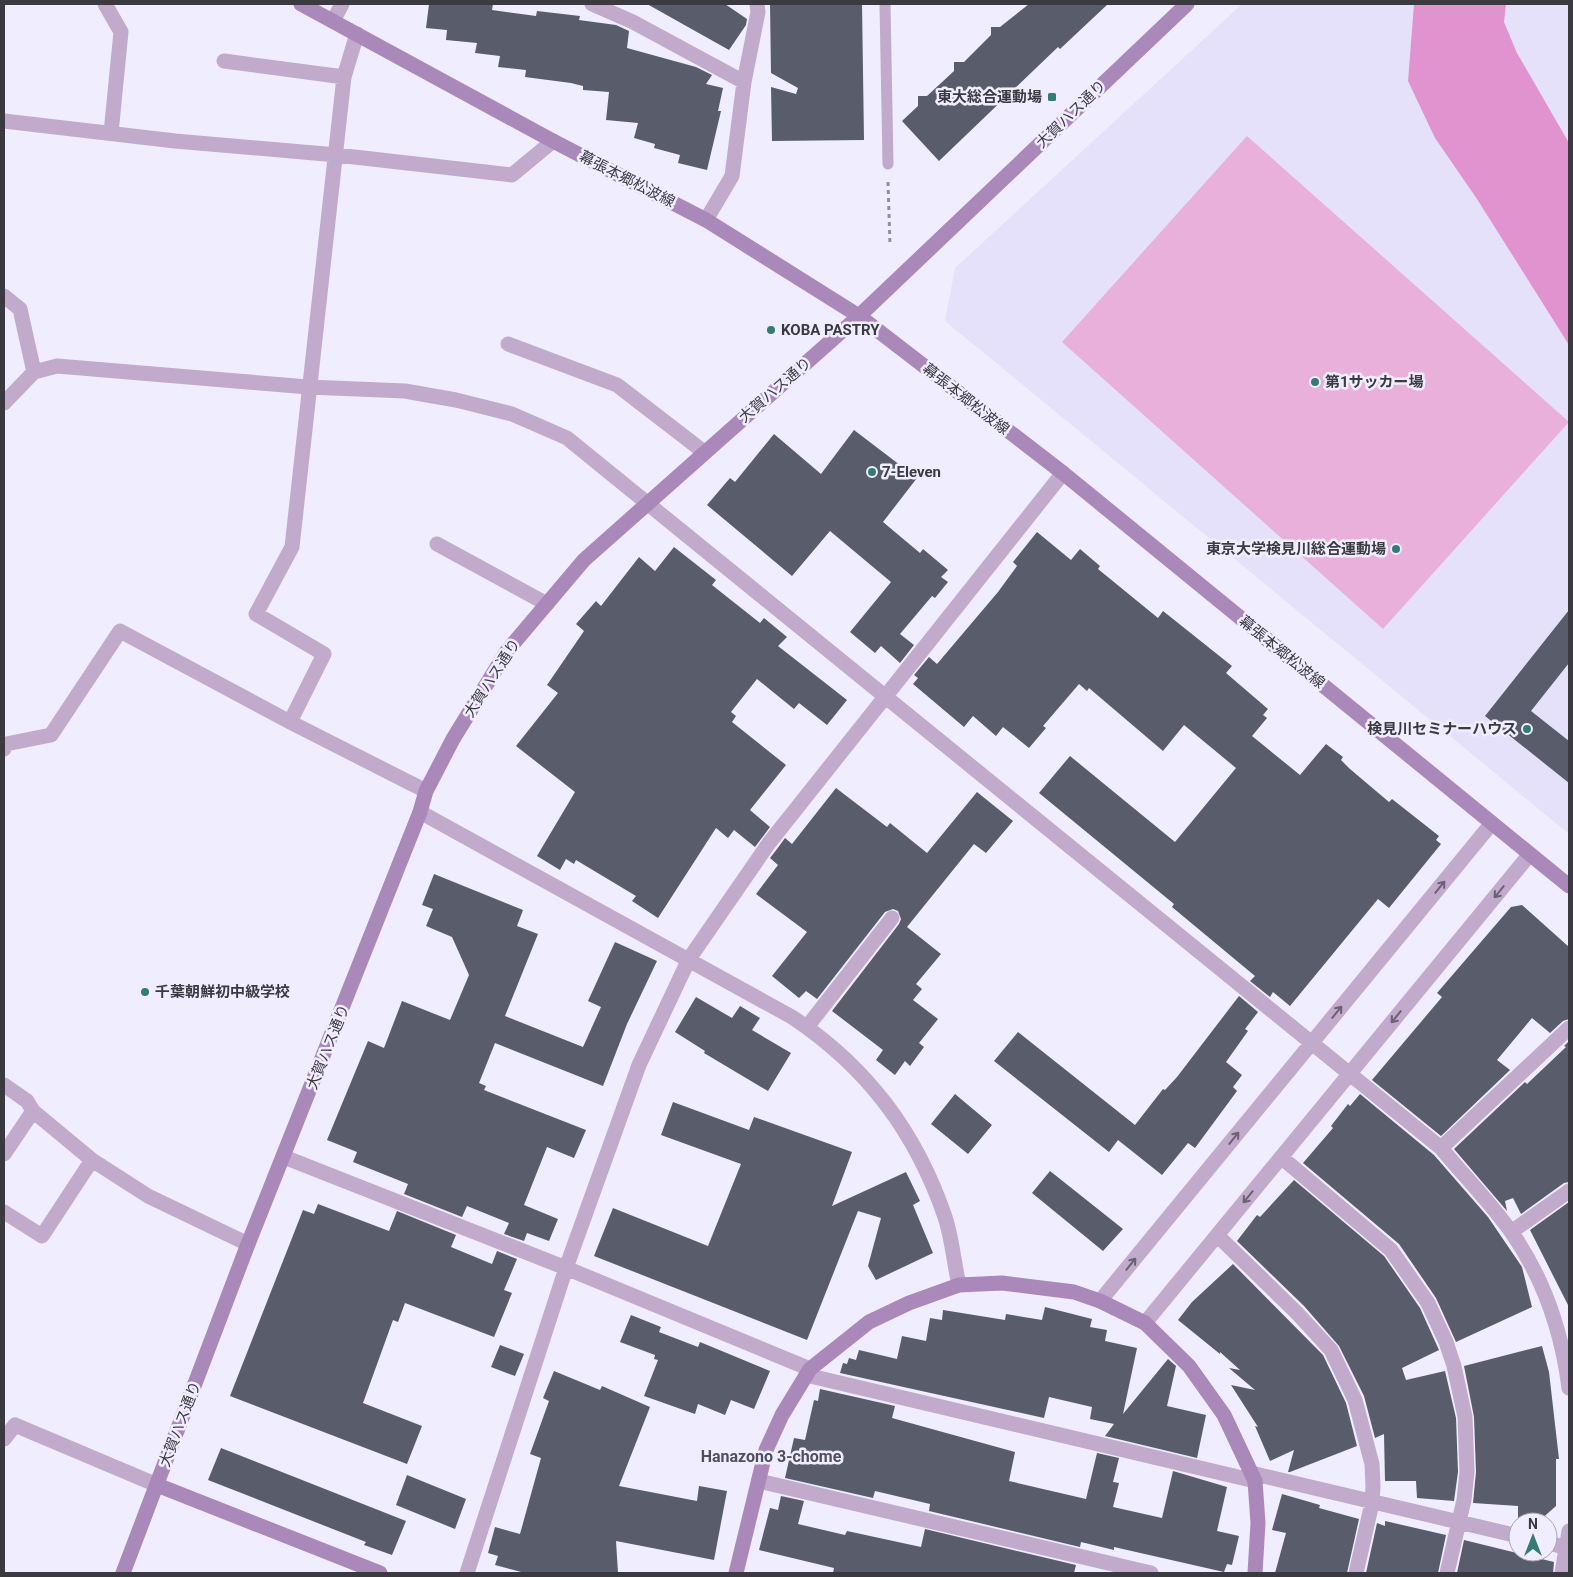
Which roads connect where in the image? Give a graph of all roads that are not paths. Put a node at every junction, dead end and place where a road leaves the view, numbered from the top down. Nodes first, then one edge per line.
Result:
1 (105, 4) edge
2 (301, 4) edge
3 (342, 4) edge
4 (592, 4) edge
5 (757, 4) edge
6 (885, 4) edge
7 (1187, 4) edge
8 (333, 22) junction
9 (357, 34) junction
10 (224, 62) dead end
11 (344, 77) junction
12 (744, 82) junction
13 (4, 121) edge
14 (111, 133) junction
15 (553, 142) junction
16 (337, 155) junction
17 (888, 164) road end
18 (706, 220) junction
19 (4, 296) edge
20 (859, 316) junction
21 (508, 344) dead end
22 (34, 372) junction
23 (308, 387) junction
24 (4, 404) edge
25 (704, 452) junction
26 (1063, 473) junction
27 (647, 503) junction
28 (437, 544) dead end
29 (547, 604) junction
30 (888, 697) junction
31 (290, 722) junction
32 (4, 749) edge
33 (426, 791) junction
34 (420, 812) junction
35 (1492, 823) junction
36 (1530, 854) junction
37 (1569, 886) edge
38 (892, 918) dead end
39 (689, 959) junction
40 (807, 1027) junction
41 (1569, 1028) edge
42 (1312, 1043) junction
43 (1350, 1074) junction
44 (4, 1085) edge
45 (33, 1111) junction
46 (1441, 1148) junction
47 (4, 1154) edge
48 (284, 1157) junction
49 (1281, 1157) junction
50 (92, 1160) junction
51 (1569, 1191) edge
52 (4, 1212) edge
53 (1511, 1232) junction
54 (1216, 1236) junction
55 (248, 1244) junction
56 (566, 1268) junction
57 (959, 1285) junction
58 (1100, 1301) junction
59 (1145, 1323) junction
60 (1564, 1330) edge
61 (808, 1372) junction
62 (1569, 1388) edge
63 (4, 1439) edge
64 (1253, 1477) junction
65 (759, 1481) junction
66 (157, 1486) junction
67 (1372, 1503) junction
68 (1459, 1521) junction
69 (1569, 1531) edge
70 (1508, 1533) edge
71 (1568, 1548) edge
72 (123, 1573) edge
73 (380, 1573) edge
74 (466, 1573) edge
75 (736, 1573) edge
76 (1150, 1573) edge
77 (1255, 1573) edge
78 (1356, 1573) edge
79 (1447, 1573) edge
80 (1562, 1573) edge

1 - 14 street
2 - 8 street, 幕張本郷松波線
3 - 8 street
4 - 12 street
5 - 12 street
6 - 17 lane
7 - 20 street, 大賀ハス通り
8 - 9 street, 幕張本郷松波線
9 - 11 street
9 - 15 street, 幕張本郷松波線
10 - 11 street
11 - 16 street
12 - 18 street
13 - 14 street
14 - 16 street
15 - 16 street
15 - 18 street, 幕張本郷松波線
16 - 23 street
18 - 20 street, 幕張本郷松波線
19 - 22 street
20 - 25 street, 大賀ハス通り
20 - 26 street, 幕張本郷松波線
21 - 25 street
22 - 23 street
22 - 24 street
23 - 27 street
23 - 31 street
25 - 27 street, 大賀ハス通り
26 - 30 street
26 - 35 street, 幕張本郷松波線
27 - 29 street, 大賀ハス通り
27 - 30 street
28 - 29 street
29 - 33 street, 大賀ハス通り
30 - 39 street
30 - 42 street
31 - 32 street
31 - 33 street
33 - 34 street, 大賀ハス通り
34 - 39 street
34 - 48 street, 大賀ハス通り
35 - 36 street, 幕張本郷松波線
42 -> 35 street
36 - 37 street, 幕張本郷松波線
36 -> 43 street
38 - 40 street
39 - 40 street
39 - 56 street
40 - 57 street
41 - 46 street
42 - 43 street
58 -> 42 street
43 - 46 street
43 - 49 street
44 - 45 street
45 - 47 street
45 - 50 street
46 - 53 street
48 - 55 street, 大賀ハス通り
48 - 56 street
49 -> 54 street
49 - 68 street
50 - 52 street
50 - 55 street
51 - 53 street
53 - 60 street
54 - 59 street
54 - 67 street
55 - 66 street, 大賀ハス通り
56 - 61 street
56 - 74 street
57 - 58 street
57 - 61 street
58 - 59 street
59 - 64 street
60 - 62 street
61 - 64 street
61 - 65 street
63 - 66 street
64 - 67 street
64 - 77 street
65 - 75 street
65 - 76 street
66 - 72 street, 大賀ハス通り
66 - 73 street
67 - 68 street
67 - 78 street
68 - 70 street
68 - 79 street
69 - 71 street
71 - 80 street

